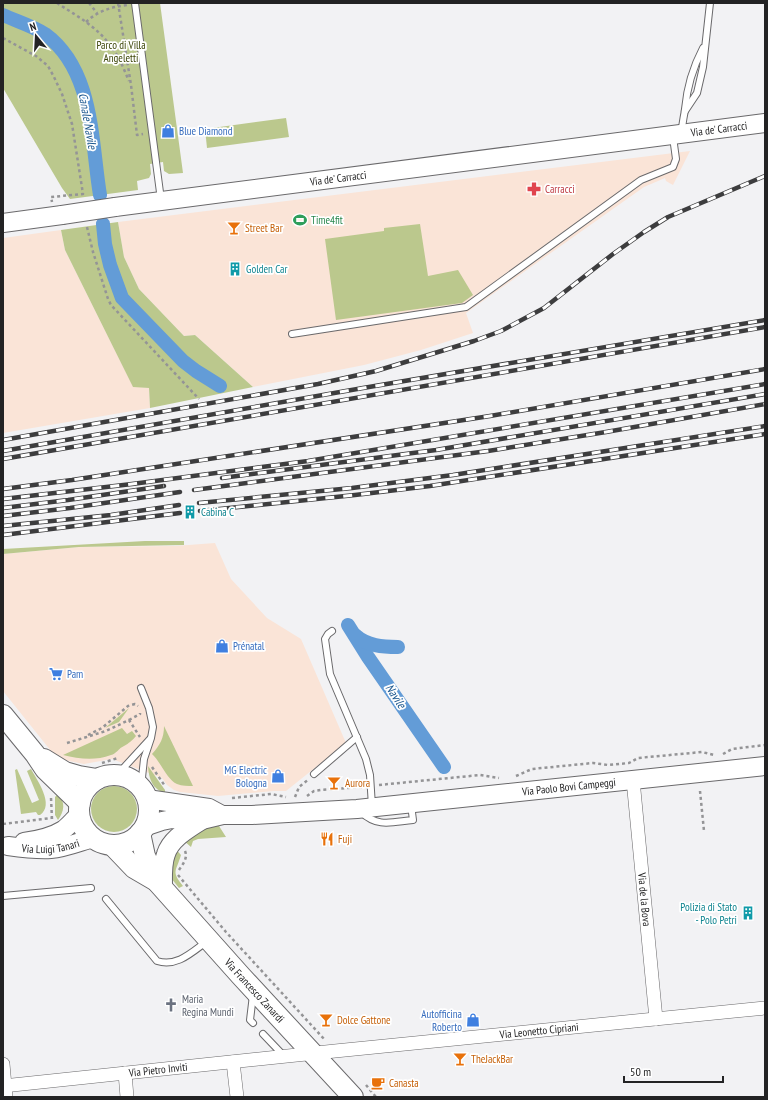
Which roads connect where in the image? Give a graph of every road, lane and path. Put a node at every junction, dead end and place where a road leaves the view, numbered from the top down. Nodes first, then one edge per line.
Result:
1 (57, 3) edge
2 (89, 3) edge
3 (710, 3) edge
4 (118, 4) edge
5 (135, 4) edge
6 (96, 13) junction
7 (86, 22) junction
8 (3, 38) edge
9 (705, 43) junction
10 (131, 85) junction
11 (685, 111) junction
12 (765, 122) edge
13 (152, 133) junction
14 (677, 134) junction
15 (51, 197) dead end
16 (161, 201) junction
17 (3, 223) edge
18 (87, 227) dead end
19 (292, 334) dead end
20 (199, 399) dead end
21 (332, 631) dead end
22 (141, 688) dead end
23 (3, 715) edge
24 (129, 720) junction
25 (140, 737) dead end
26 (357, 737) junction
27 (82, 738) junction
28 (151, 738) junction
29 (67, 743) dead end
30 (765, 745) edge
31 (35, 754) junction
32 (716, 755) dead end
33 (722, 755) dead end
34 (150, 763) dead end
35 (119, 766) junction
36 (765, 766) edge
37 (97, 772) junction
38 (314, 774) joint
39 (511, 777) dead end
40 (502, 778) dead end
41 (633, 780) junction
42 (378, 785) dead end
43 (364, 787) dead end
44 (168, 790) dead end
45 (700, 791) dead end
46 (144, 793) junction
47 (51, 795) dead end
48 (295, 798) junction
49 (225, 807) junction
50 (365, 808) junction
51 (80, 809) junction
52 (52, 818) junction
53 (202, 820) junction
54 (53, 822) dead end
55 (3, 824) edge
56 (142, 830) junction
57 (704, 831) dead end
58 (93, 838) junction
59 (112, 845) junction
60 (5, 846) edge
61 (184, 849) dead end
62 (161, 885) junction
63 (91, 888) dead end
64 (3, 896) edge
65 (106, 899) dead end
66 (209, 940) junction
67 (254, 989) junction
68 (765, 1008) edge
69 (656, 1019) junction
70 (253, 1023) dead end
71 (263, 1034) dead end
72 (319, 1047) junction
73 (284, 1056) junction
74 (233, 1062) junction
75 (3, 1064) edge
76 (125, 1073) junction
77 (5, 1089) edge
78 (127, 1097) edge
79 (237, 1097) edge
80 (353, 1097) edge

1 - 7 path
2 - 6 path
3 - 9 lane
4 - 5 path
4 - 6 path
4 - 10 path
5 - 13 lane
6 - 7 path
7 - 10 path
8 - 15 path
9 - 11 lane
9 - 11 lane
10 - 13 path
11 - 14 lane
12 - 14 street, Via de' Carracci
13 - 16 lane
14 - 16 street, Via de' Carracci
14 - 19 lane
16 - 17 street, Via de' Carracci, bridge
18 - 20 path
21 - 26 lane
22 - 28 lane
23 - 31 main road
24 - 25 path
24 - 27 path
24 - 27 path
26 - 38 lane
26 - 50 lane
27 - 29 path
28 - 35 lane
28 - 46 lane
30 - 33 path
31 - 37 main road
31 - 51 main road
32 - 39 path
34 - 44 path
35 - 37 main road
35 - 37 path
35 - 46 main road
36 - 41 street, Via Paolo Bovi Campeggi
37 - 51 main road
38 - 48 path
40 - 42 path
41 - 50 street, Via Paolo Bovi Campeggi
41 - 69 street, Via de la Bova
43 - 48 path
45 - 57 path
46 - 49 street, Via Paolo Bovi Campeggi
46 - 56 main road
47 - 52 path
48 - 49 path
49 - 50 street, Via Paolo Bovi Campeggi
49 - 53 street, Via Paolo Bovi Campeggi
51 - 58 main road
51 - 60 street, Via Luigi Tanari
52 - 54 path
52 - 55 path
53 - 56 street, Via Paolo Bovi Campeggi
53 - 62 street, Via Paolo Bovi Campeggi
56 - 59 main road
56 - 62 main road, Via Francesco Zanardi
58 - 59 main road
58 - 60 street, Via Luigi Tanari
59 - 62 main road, Via Francesco Zanardi
61 - 72 path
62 - 66 main road, Via Francesco Zanardi
63 - 64 lane
65 - 66 lane
66 - 67 main road, Via Francesco Zanardi
67 - 70 lane
67 - 72 main road, Via Francesco Zanardi
68 - 69 street, Via Leonetto Cipriani
69 - 72 street, Via Leonetto Cipriani
71 - 73 lane
72 - 73 street, Via Pietro Inviti
72 - 80 main road, Via Francesco Zanardi
73 - 74 street, Via Pietro Inviti
74 - 76 street, Via Pietro Inviti
74 - 79 street
75 - 77 street
76 - 77 street, Via Pietro Inviti
76 - 78 street

